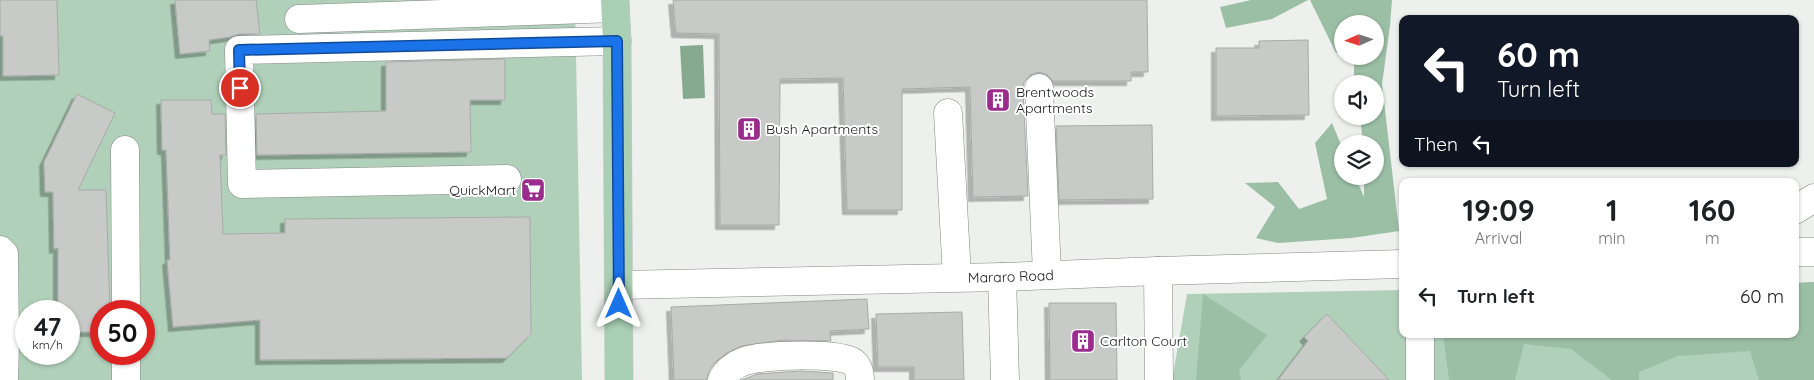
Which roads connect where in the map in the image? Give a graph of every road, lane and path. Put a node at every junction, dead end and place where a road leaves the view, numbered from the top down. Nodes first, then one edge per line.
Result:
1 (615, 4) edge
2 (299, 18) dead end
3 (617, 41) junction
4 (1039, 88) dead end
5 (948, 113) dead end
6 (125, 150) dead end
7 (507, 179) dead end
8 (1814, 198) edge
9 (1799, 207) edge
10 (0, 250) edge
11 (1799, 252) edge
12 (1814, 252) edge
13 (1399, 264) edge
14 (1158, 270) junction
15 (1046, 274) junction
16 (957, 277) junction
17 (1002, 277) junction
18 (619, 284) junction
19 (126, 300) edge
20 (1420, 338) edge
21 (3, 343) edge
22 (126, 365) edge
23 (4, 380) edge
24 (126, 380) edge
25 (619, 380) edge
26 (722, 380) edge
27 (860, 380) edge
28 (1005, 380) edge
29 (1159, 380) edge
30 (1420, 380) edge

1 - 2 street
1 - 3 main road
3 - 7 street
3 - 18 main road
4 - 15 street
5 - 16 street
6 - 19 street
8 - 9 street
10 - 21 street
11 - 12 street
13 - 14 street, Mararo Road
14 - 15 street, Mararo Road
14 - 29 street
15 - 17 street, Mararo Road
16 - 17 street, Mararo Road
16 - 18 street, Mararo Road
17 - 28 street
18 - 25 main road
20 - 30 street
21 - 23 street
22 - 24 street
26 - 27 street

